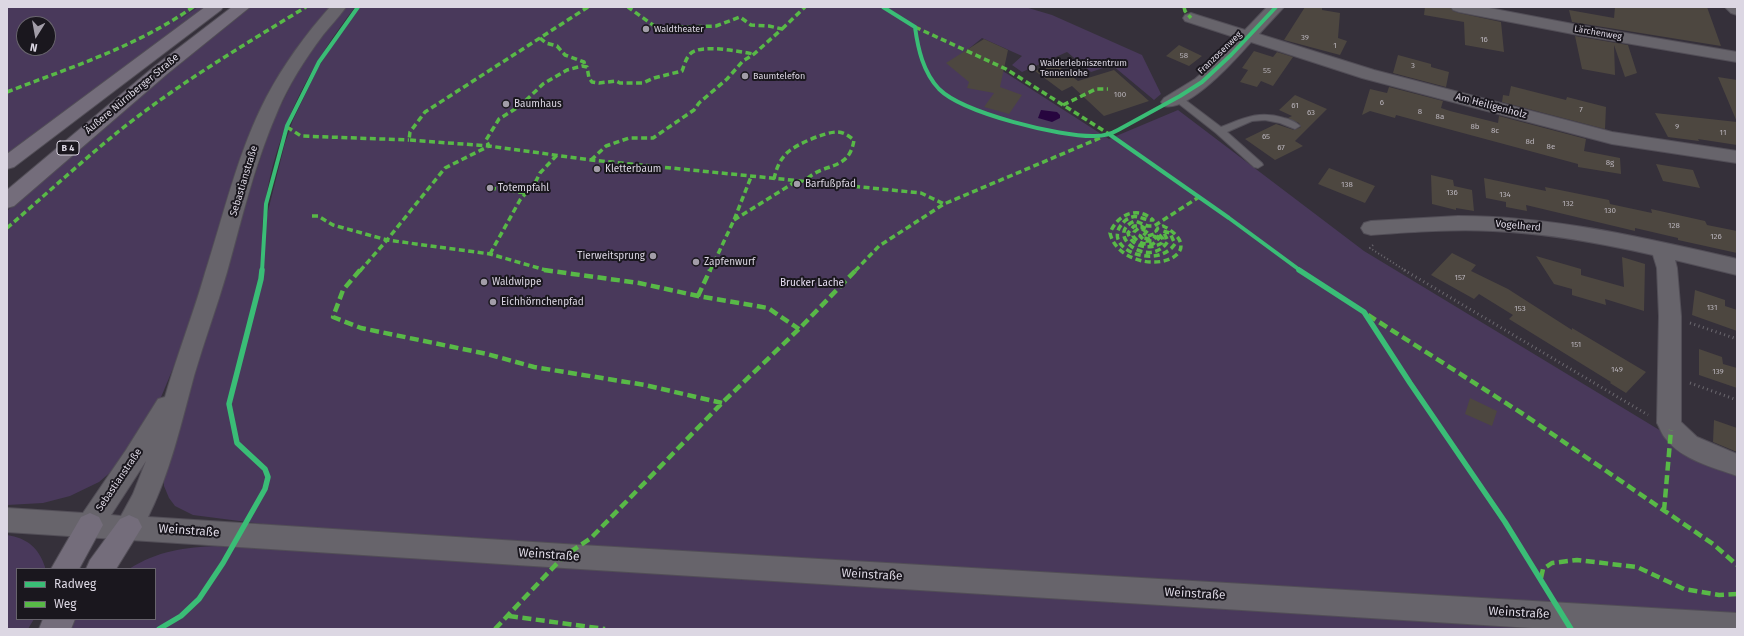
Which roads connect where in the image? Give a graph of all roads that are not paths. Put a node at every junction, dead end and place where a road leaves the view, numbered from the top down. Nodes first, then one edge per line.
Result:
1 (215, 7) edge
2 (242, 7) edge
3 (338, 7) edge
4 (1276, 7) edge
5 (1459, 7) edge
6 (1733, 7) edge
7 (1737, 10) edge
8 (1191, 18) dead end
9 (1248, 37) junction
10 (1737, 56) edge
11 (1173, 100) joint
12 (1295, 126) dead end
13 (1220, 131) junction
14 (1737, 157) edge
15 (7, 163) edge
16 (1258, 165) dead end
17 (7, 201) edge
18 (1371, 228) dead end
19 (1662, 250) junction
20 (1737, 267) edge
21 (183, 372) junction
22 (1737, 465) edge
23 (7, 520) edge
24 (90, 525) junction
25 (129, 527) junction
26 (66, 568) edge
27 (101, 568) edge
28 (40, 620) edge
29 (60, 620) edge
30 (1737, 627) edge
31 (36, 629) edge
32 (53, 629) edge

1 - 15 highway, Äußere Nürnberger Straße / B 4
2 - 17 highway, Äußere Nürnberger Straße / B 4
3 - 21 street, Sebastianstraße
4 - 9 street, Franzosenweg
5 - 10 street, Lärchenweg
6 - 7 street
8 - 9 street, Franzosenweg
9 - 11 street, Franzosenweg
9 - 14 street, Am Heiligenholz
11 - 13 lane
12 - 13 lane
13 - 16 lane
18 - 19 street, Vogelherd
19 - 20 street, Vogelherd
19 - 22 street
21 - 24 street, Sebastianstraße
21 - 25 street, Sebastianstraße
23 - 24 street, Weinstraße
24 - 25 street, Weinstraße
24 - 26 highway
25 - 27 highway
25 - 30 street, Weinstraße
28 - 31 highway
29 - 32 highway

